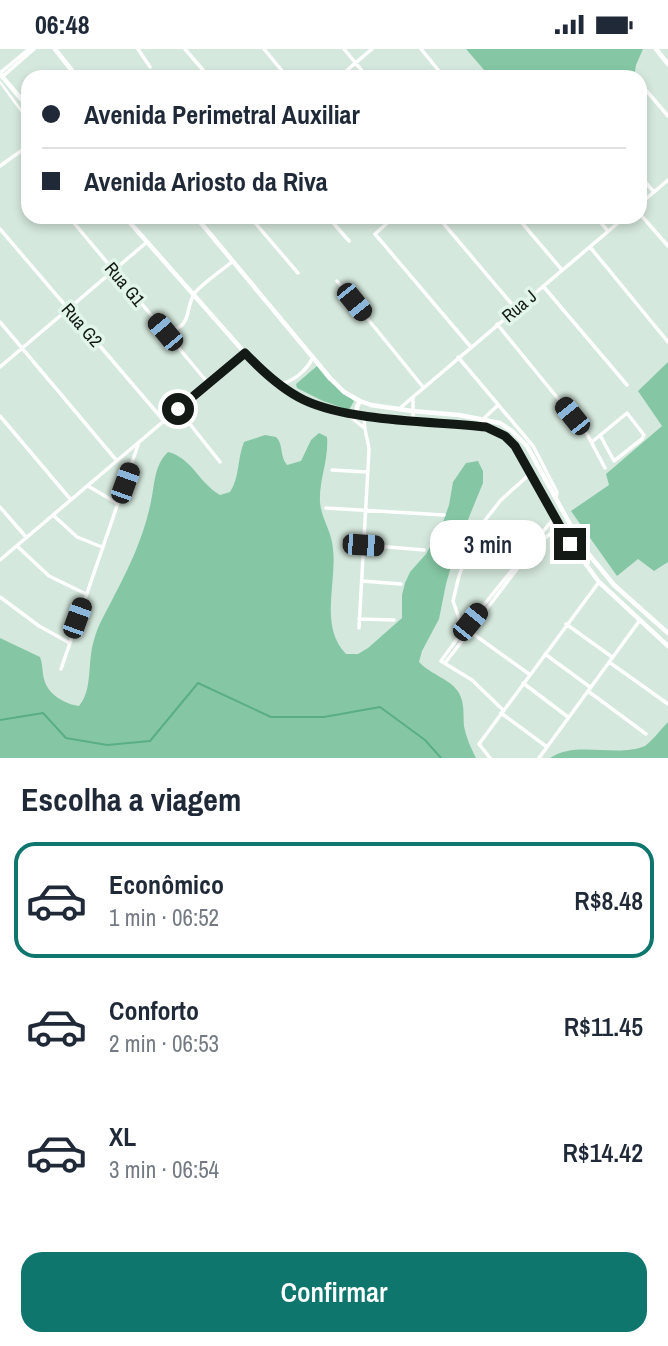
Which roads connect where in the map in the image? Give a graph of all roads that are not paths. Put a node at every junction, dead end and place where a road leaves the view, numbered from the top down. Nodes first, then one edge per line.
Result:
1 (31, 49) edge
2 (55, 49) edge
3 (138, 49) edge
4 (186, 49) edge
5 (264, 49) edge
6 (344, 49) edge
7 (372, 49) edge
8 (421, 49) edge
9 (656, 49) edge
10 (356, 63) junction
11 (668, 64) edge
12 (150, 67) dead end
13 (72, 70) edge
14 (203, 70) edge
15 (281, 70) edge
16 (348, 70) edge
17 (362, 70) edge
18 (438, 70) edge
19 (1, 77) edge
20 (647, 91) edge
21 (21, 99) edge
22 (21, 109) edge
23 (668, 116) edge
24 (21, 151) edge
25 (0, 166) edge
26 (668, 180) edge
27 (647, 184) edge
28 (654, 192) junction
29 (647, 198) edge
30 (647, 222) edge
31 (75, 224) edge
32 (131, 224) edge
33 (201, 224) edge
34 (256, 224) edge
35 (334, 224) edge
36 (386, 224) edge
37 (444, 224) edge
38 (523, 224) edge
39 (602, 224) edge
40 (616, 224) edge
41 (0, 229) edge
42 (608, 231) junction
43 (147, 241) junction
44 (349, 241) dead end
45 (590, 247) junction
46 (668, 247) edge
47 (233, 261) junction
48 (114, 270) junction
49 (562, 270) junction
50 (298, 273) dead end
51 (337, 281) dead end
52 (543, 286) junction
53 (194, 294) junction
54 (68, 309) junction
55 (516, 309) junction
56 (0, 322) edge
57 (497, 324) junction
58 (165, 332) junction
59 (668, 342) edge
60 (471, 347) junction
61 (22, 348) junction
62 (245, 353) junction
63 (313, 357) junction
64 (458, 357) junction
65 (319, 364) junction
66 (0, 367) edge
67 (300, 374) junction
68 (208, 383) junction
69 (627, 385) dead end
70 (289, 386) junction
71 (423, 387) junction
72 (413, 395) junction
73 (360, 401) junction
74 (370, 405) junction
75 (497, 406) junction
76 (399, 408) junction
77 (178, 409) junction
78 (412, 411) junction
79 (346, 413) junction
80 (357, 415) junction
81 (0, 416) edge
82 (364, 418) junction
83 (482, 419) junction
84 (413, 420) junction
85 (164, 421) junction
86 (476, 426) junction
87 (364, 428) junction
88 (514, 430) junction
89 (600, 435) junction
90 (139, 442) junction
91 (592, 442) junction
92 (117, 461) junction
93 (220, 462) dead end
94 (605, 467) dead end
95 (332, 470) dead end
96 (547, 471) junction
97 (368, 472) junction
98 (531, 473) junction
99 (541, 476) junction
100 (88, 486) junction
101 (71, 500) junction
102 (555, 500) junction
103 (117, 503) junction
104 (547, 504) junction
105 (0, 507) edge
106 (326, 508) dead end
107 (366, 508) junction
108 (53, 515) junction
109 (444, 515) dead end
110 (554, 518) junction
111 (565, 535) junction
112 (26, 537) junction
113 (363, 545) junction
114 (16, 546) junction
115 (102, 547) junction
116 (424, 550) dead end
117 (0, 560) edge
118 (362, 581) junction
119 (599, 582) junction
120 (401, 584) dead end
121 (86, 594) junction
122 (0, 597) edge
123 (359, 619) junction
124 (394, 620) dead end
125 (640, 620) junction
126 (460, 622) junction
127 (470, 622) junction
128 (566, 624) junction
129 (473, 627) junction
130 (359, 628) dead end
131 (667, 629) edge
132 (472, 633) junction
133 (463, 636) junction
134 (68, 642) junction
135 (668, 646) edge
136 (545, 654) junction
137 (612, 657) junction
138 (609, 662) junction
139 (61, 669) dead end
140 (529, 674) junction
141 (523, 683) junction
142 (589, 689) junction
143 (668, 704) edge
144 (502, 711) junction
145 (568, 717) junction
146 (646, 734) dead end
147 (547, 747) junction
148 (490, 758) edge
149 (538, 758) edge

1 - 19 street
2 - 13 street
3 - 12 street
4 - 14 street
5 - 15 street
6 - 10 street
7 - 10 street
8 - 18 street
9 - 11 street
10 - 16 street
10 - 17 street
19 - 21 street
19 - 22 street
20 - 23 street
24 - 25 street
26 - 28 street
27 - 28 street
28 - 29 street
30 - 46 street
31 - 48 street, Rua G1
32 - 43 street
33 - 47 street
34 - 50 street
35 - 44 street
36 - 60 street
37 - 55 street
38 - 49 street
39 - 42 street
40 - 42 street, Rua J
41 - 54 street, Rua G2
42 - 45 street, Rua J
43 - 48 street
43 - 53 street
45 - 49 street, Rua J
45 - 59 street
47 - 53 street
47 - 63 street
48 - 54 street
48 - 58 street, Rua G1
49 - 52 street, Rua J
51 - 71 street
52 - 55 street, Rua J
52 - 69 street
53 - 58 street
53 - 62 street
54 - 61 street
54 - 85 street, Rua G2
55 - 57 street, Rua J
56 - 61 street
57 - 60 street, Rua J
57 - 91 street
58 - 68 street, Rua G1
60 - 64 street, Rua J
61 - 66 street
61 - 92 street
62 - 68 street
62 - 70 street
63 - 65 street
63 - 67 street
64 - 71 street, Rua J
64 - 75 street
65 - 67 street
65 - 73 street
67 - 70 street
68 - 77 street
70 - 79 street
71 - 72 street, Rua J
72 - 76 street, Rua J
72 - 78 street
73 - 74 street
73 - 80 street
74 - 76 street
74 - 82 street
75 - 83 street
75 - 88 street
76 - 78 street
77 - 85 street
77 - 93 street
78 - 83 street
78 - 84 street
79 - 80 street
79 - 87 street
80 - 82 street
81 - 101 street
82 - 84 street
82 - 87 street
83 - 86 street
83 - 88 street
84 - 86 street
85 - 90 street
86 - 98 street
87 - 97 street
88 - 96 street
88 - 99 street
89 - 89 street
89 - 91 street
90 - 92 street
90 - 103 street
91 - 94 street
92 - 100 street
95 - 97 street
96 - 99 street
96 - 102 street
97 - 107 street
98 - 104 street
98 - 126 street
99 - 102 street
100 - 101 street
100 - 103 street
101 - 108 street
102 - 104 street
102 - 131 street
103 - 115 street
104 - 110 street
105 - 112 street
106 - 107 street
107 - 109 street
107 - 113 street
108 - 112 street
108 - 115 street
110 - 111 street
110 - 127 street
111 - 119 street
111 - 129 street
112 - 114 street
113 - 116 street
113 - 118 street
114 - 117 street
114 - 121 street
115 - 121 street
118 - 120 street
118 - 123 street
119 - 125 street
119 - 128 street
121 - 134 street
122 - 134 street
123 - 124 street
123 - 130 street
125 - 135 street
125 - 137 street
126 - 127 street
126 - 133 street
127 - 129 street
128 - 136 street
128 - 137 street
129 - 132 street
132 - 133 street
132 - 140 street
133 - 144 street
134 - 139 street
136 - 140 street
136 - 142 street
137 - 138 street
138 - 142 street
138 - 143 street
140 - 141 street
141 - 144 street
141 - 145 street
142 - 145 street
142 - 146 street
144 - 147 street
144 - 148 street
145 - 147 street
147 - 149 street

